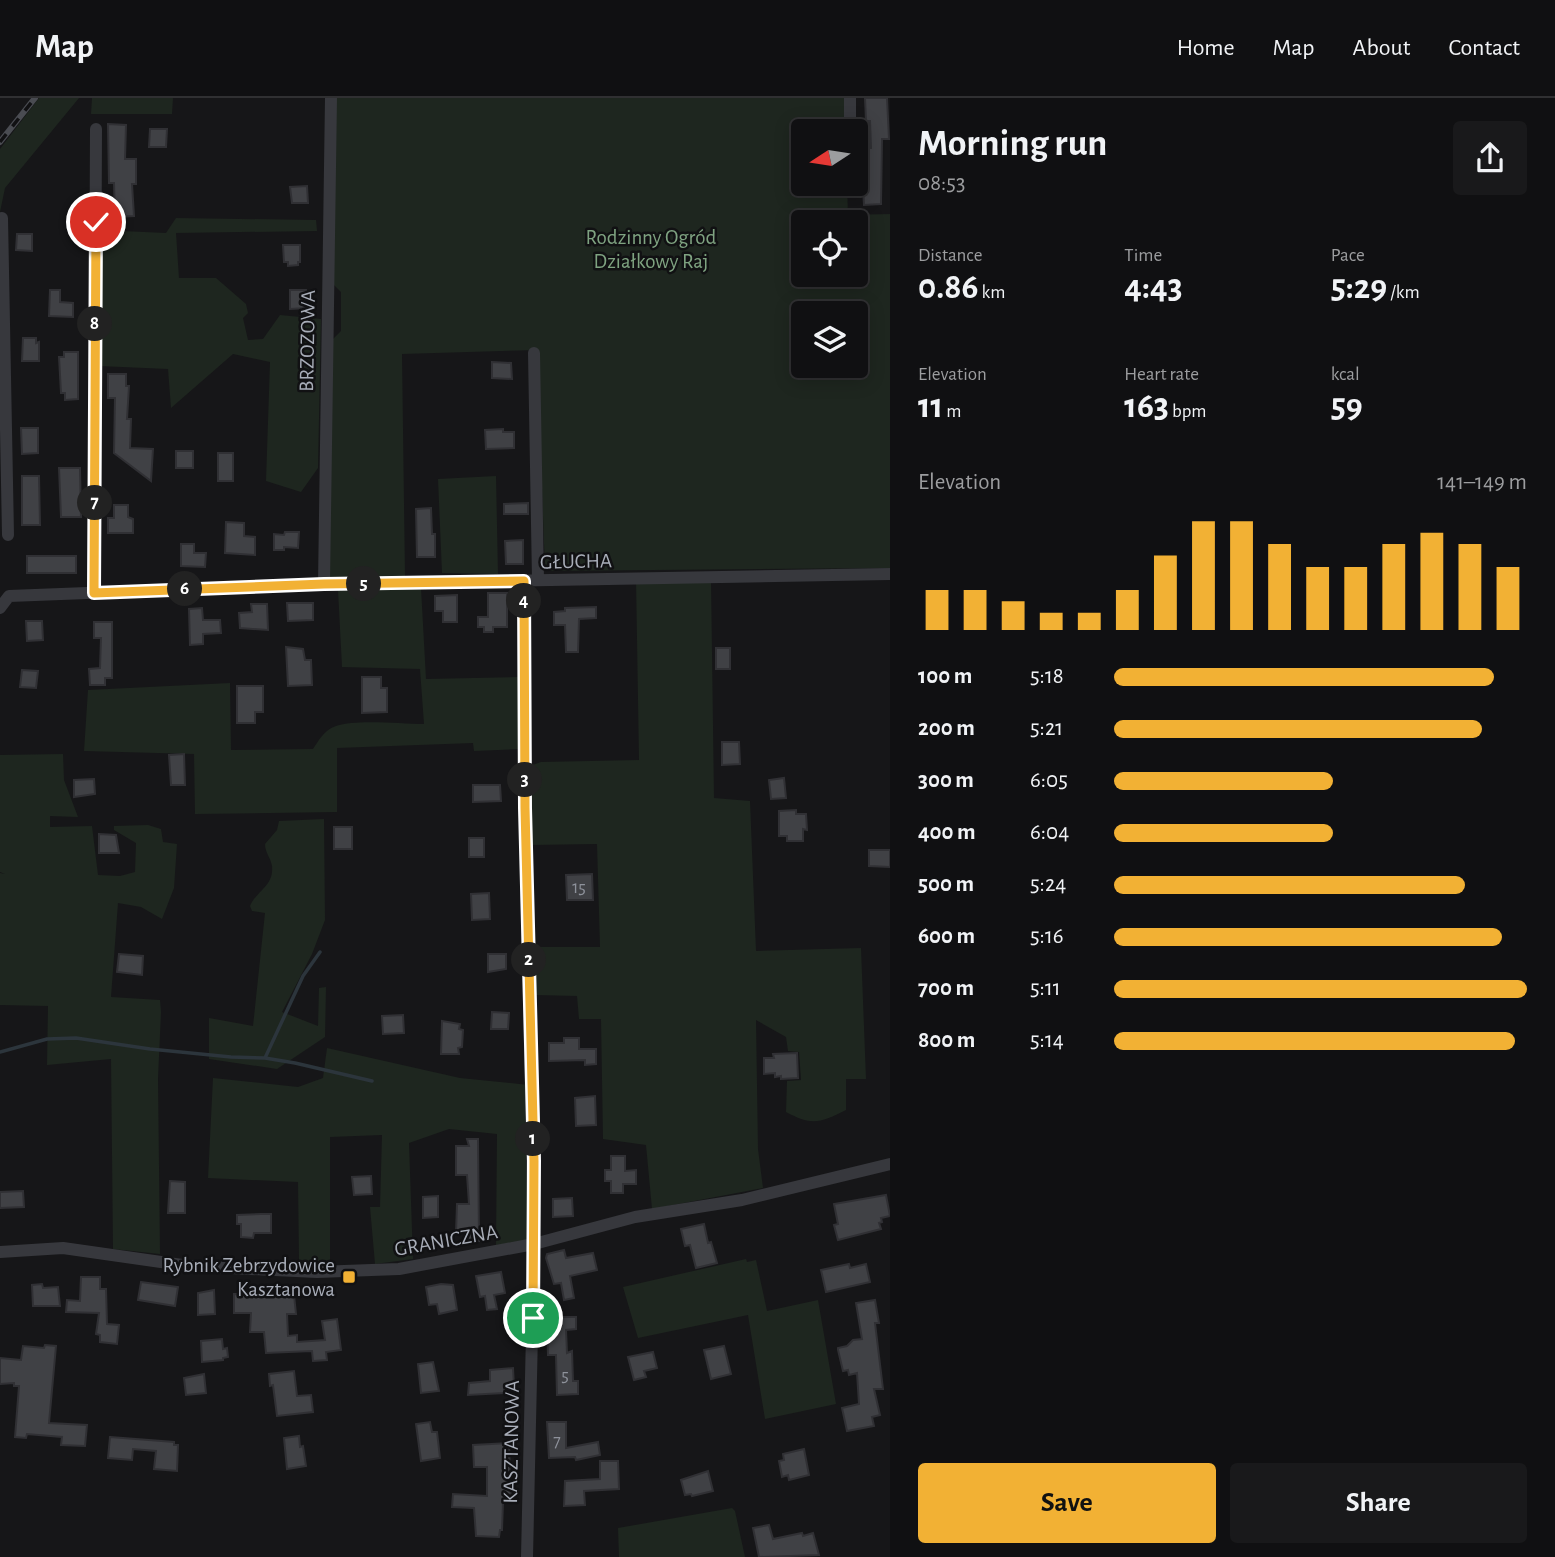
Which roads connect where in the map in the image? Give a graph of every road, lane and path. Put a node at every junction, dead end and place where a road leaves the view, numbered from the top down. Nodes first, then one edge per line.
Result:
1 (331, 98) edge
2 (850, 98) edge
3 (850, 119) edge
4 (96, 129) dead end
5 (2, 218) dead end
6 (534, 353) dead end
7 (8, 535) dead end
8 (890, 574) edge
9 (538, 580) junction
10 (524, 581) junction
11 (324, 584) junction
12 (94, 593) junction
13 (0, 608) edge
14 (890, 1164) edge
15 (534, 1244) junction
16 (0, 1252) edge
17 (527, 1557) edge

1 - 11 street, BRZOZOWA
2 - 3 street
4 - 12 street
5 - 7 street
6 - 9 street
8 - 9 street, GŁUCHA
9 - 10 street, GŁUCHA
10 - 11 street, GŁUCHA
10 - 15 street, KASZTANOWA
11 - 12 street, GŁUCHA
12 - 13 street, GŁUCHA
14 - 15 street, GRANICZNA
15 - 16 street, GRANICZNA
15 - 17 street, KASZTANOWA

